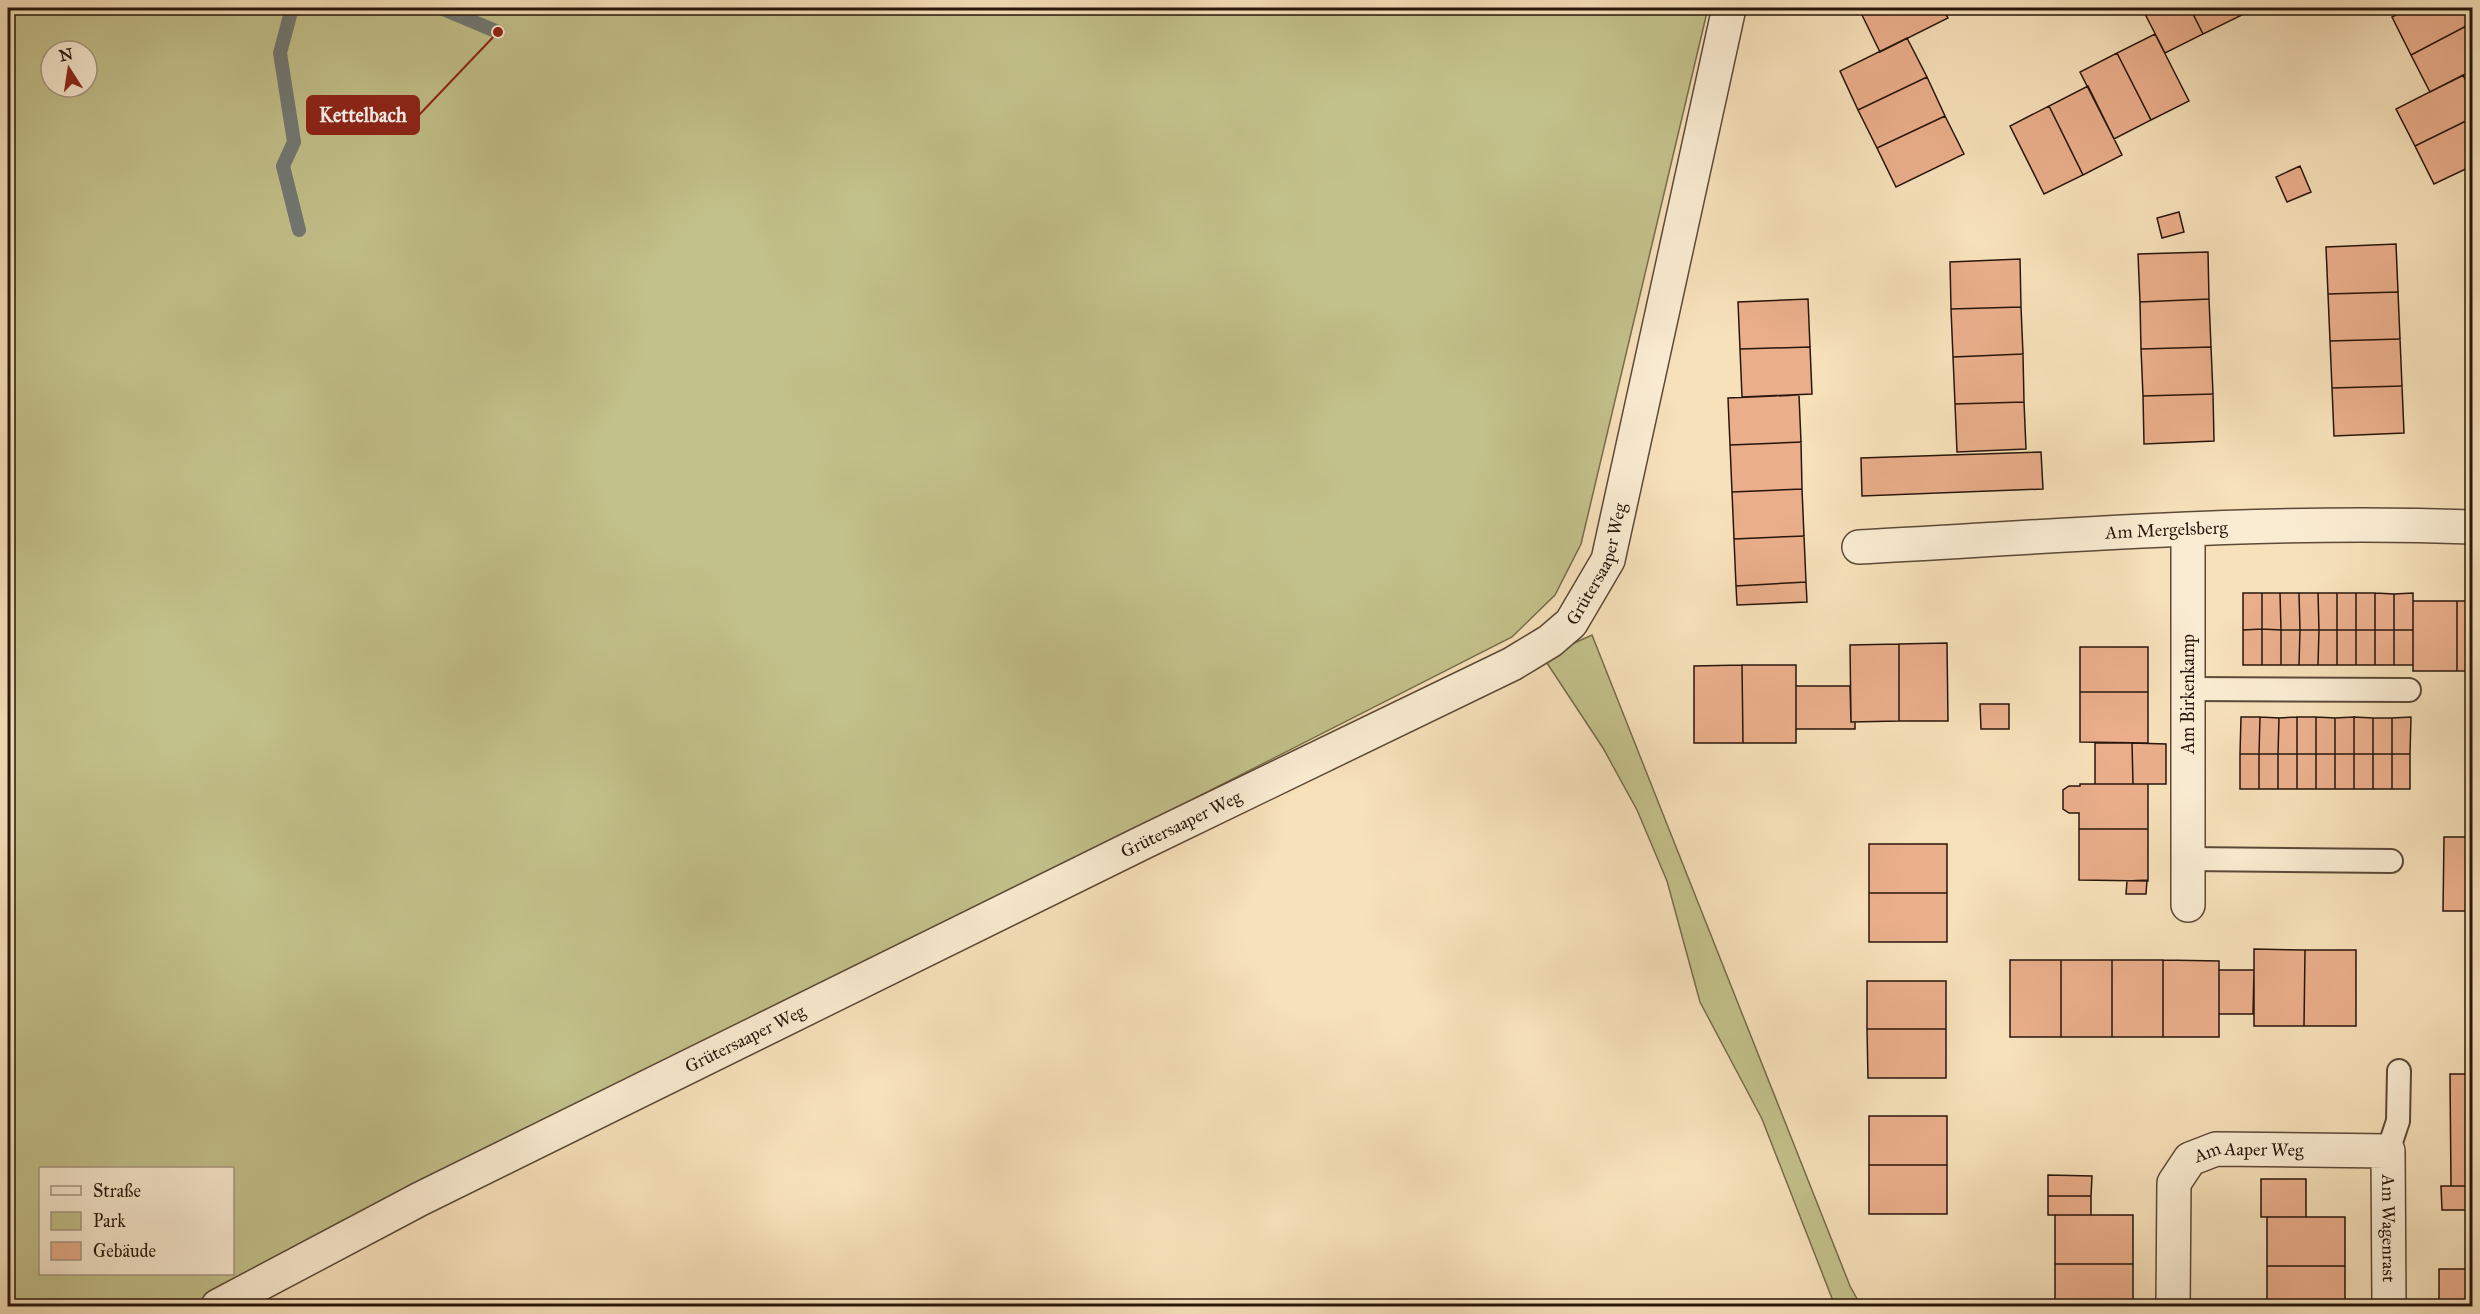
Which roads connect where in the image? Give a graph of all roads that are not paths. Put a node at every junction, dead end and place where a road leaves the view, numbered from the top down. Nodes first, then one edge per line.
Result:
1 (1730, 8) edge
2 (2472, 527) edge
3 (2188, 530) junction
4 (1859, 547) dead end
5 (2189, 689) junction
6 (2409, 690) dead end
7 (2188, 859) junction
8 (2391, 861) dead end
9 (2188, 905) dead end
10 (2399, 1071) dead end
11 (2388, 1151) junction
12 (218, 1306) edge
13 (2173, 1306) edge
14 (2389, 1306) edge

1 - 12 street, Grütersaaper Weg
2 - 3 street, Am Mergelsberg
3 - 4 street, Am Mergelsberg
3 - 5 street, Am Birkenkamp
5 - 6 lane
5 - 7 street, Am Birkenkamp
7 - 8 lane
7 - 9 street, Am Birkenkamp
10 - 11 lane
11 - 13 street, Am Aaper Weg
11 - 14 street, Am Wagenrast

